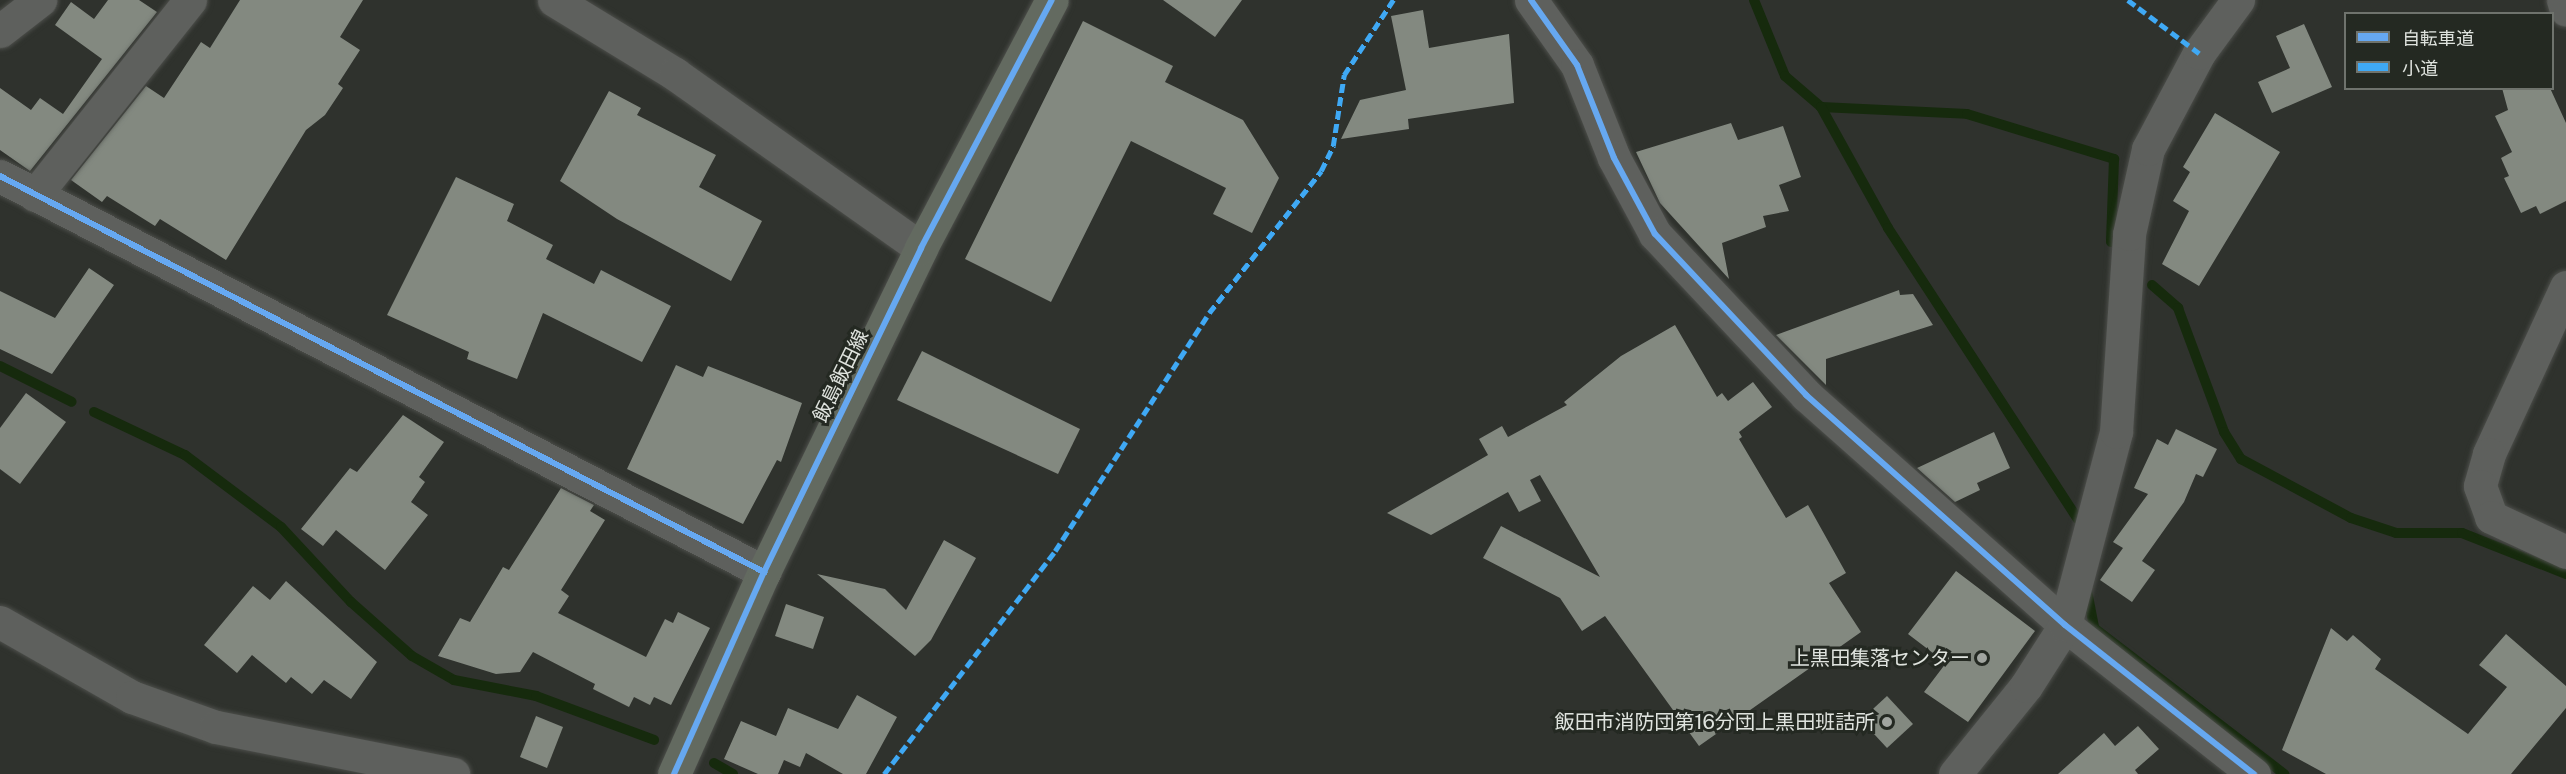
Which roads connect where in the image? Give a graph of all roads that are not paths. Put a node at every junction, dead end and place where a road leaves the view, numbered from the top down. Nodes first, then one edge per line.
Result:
1 (40, 0) edge
2 (190, 0) edge
3 (554, 0) edge
4 (1052, 0) edge
5 (1531, 0) edge
6 (2238, 0) edge
7 (2563, 0) edge
8 (2566, 10) edge
9 (0, 31) edge
10 (0, 176) edge
11 (35, 195) junction
12 (921, 248) junction
13 (2566, 287) edge
14 (2566, 552) edge
15 (764, 572) junction
16 (0, 622) edge
17 (2065, 625) junction
18 (453, 774) edge
19 (674, 774) edge
20 (1955, 774) edge
21 (2254, 774) edge

1 - 9 street
2 - 11 street
3 - 12 street
4 - 12 main road, 飯島飯田線
5 - 17 street
6 - 17 street
7 - 8 street
10 - 11 street
11 - 15 street
12 - 15 main road, 飯島飯田線
13 - 14 street
15 - 19 main road, 飯島飯田線
16 - 18 street
17 - 20 street
17 - 21 street

